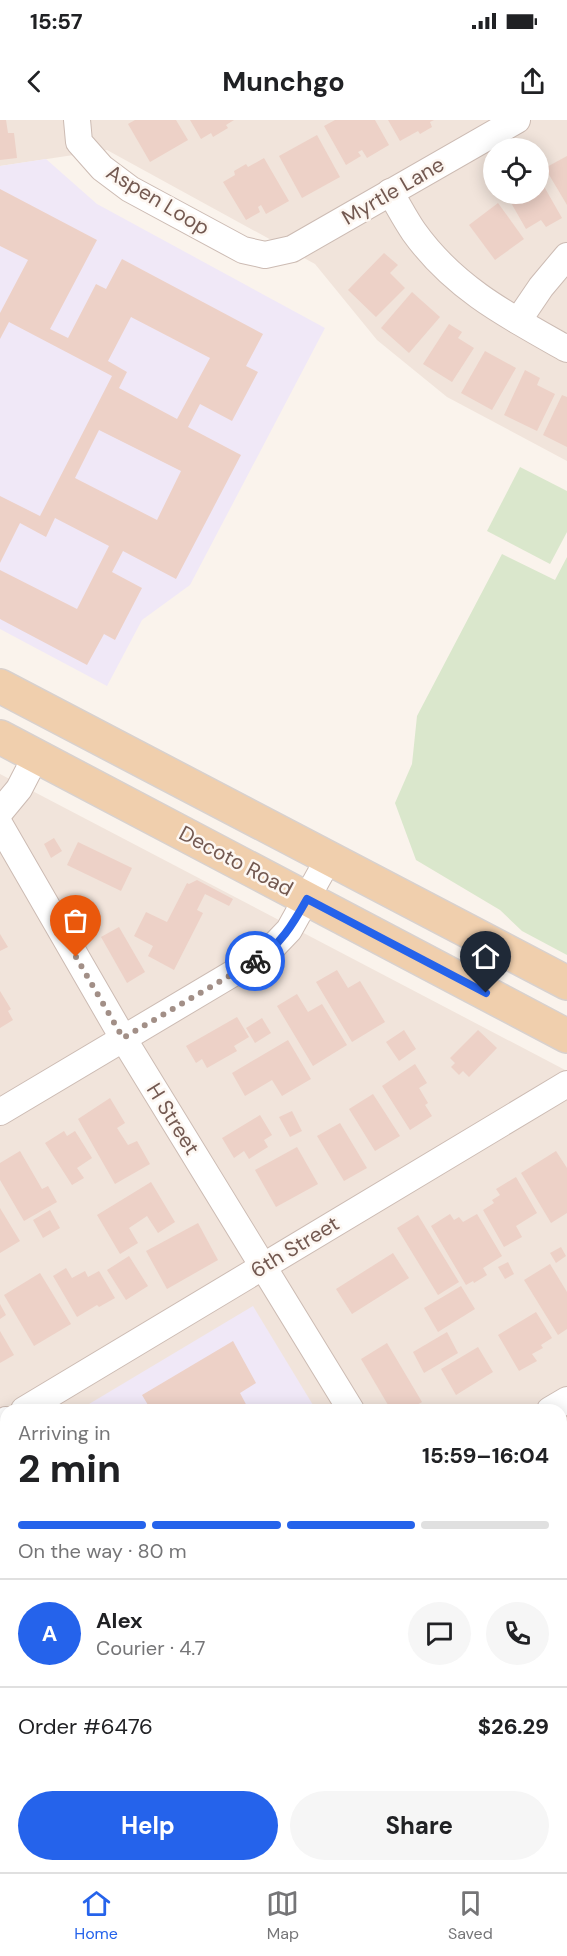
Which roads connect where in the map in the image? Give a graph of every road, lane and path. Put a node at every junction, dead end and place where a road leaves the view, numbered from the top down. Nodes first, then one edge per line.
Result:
1 (77, 120) edge
2 (518, 120) edge
3 (390, 192) junction
4 (265, 255) joint
5 (567, 256) edge
6 (518, 321) junction
7 (567, 349) edge
8 (0, 686) edge
9 (0, 738) edge
10 (36, 756) junction
11 (0, 812) edge
12 (0, 825) edge
13 (329, 858) junction
14 (307, 899) junction
15 (567, 983) edge
16 (567, 1036) edge
17 (123, 1038) junction
18 (567, 1084) edge
19 (0, 1112) edge
20 (264, 1266) junction
21 (34, 1404) edge
22 (347, 1404) edge

1 - 4 street, Aspen Loop
2 - 3 street, Myrtle Lane
3 - 4 street, Myrtle Lane
3 - 6 street
5 - 6 street
6 - 7 street
8 - 13 main road
9 - 10 main road, Decoto Road
10 - 11 street
10 - 14 main road, Decoto Road
12 - 17 street, H Street
13 - 14 street
13 - 15 main road
14 - 16 main road, Decoto Road
14 - 17 street
17 - 19 street
17 - 20 street, H Street
18 - 20 street, 6th Street
20 - 21 street, 6th Street
20 - 22 street, H Street

